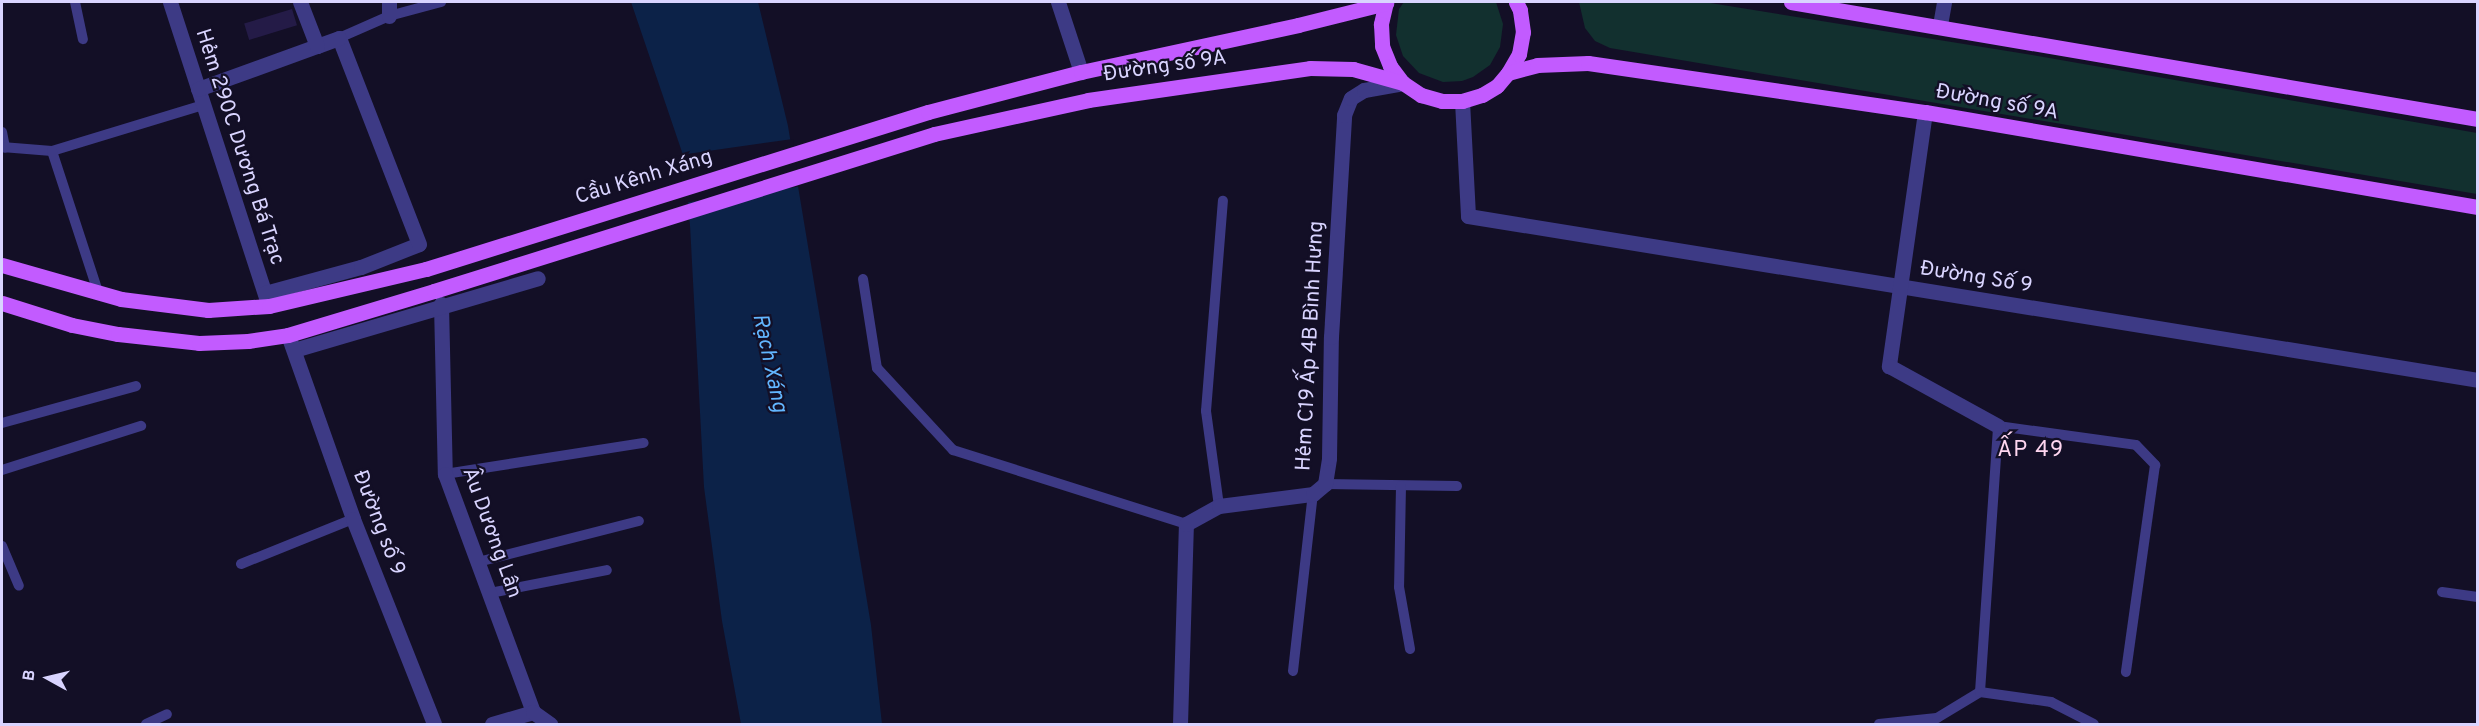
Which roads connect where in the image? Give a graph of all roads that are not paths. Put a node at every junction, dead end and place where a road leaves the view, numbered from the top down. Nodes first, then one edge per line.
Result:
1 (75, 2) edge
2 (170, 2) edge
3 (300, 2) edge
4 (441, 2) edge
5 (1058, 2) edge
6 (1386, 2) edge
7 (1516, 2) edge
8 (1791, 2) edge
9 (1944, 2) edge
10 (389, 9) edge
11 (1940, 25) junction
12 (339, 38) junction
13 (83, 39) dead end
14 (316, 46) junction
15 (1081, 72) junction
16 (1508, 73) junction
17 (1403, 83) junction
18 (198, 89) junction
19 (1462, 101) junction
20 (203, 105) junction
21 (928, 112) joint
22 (1925, 112) junction
23 (2478, 119) edge
24 (2, 132) edge
25 (3, 147) edge
26 (52, 151) junction
27 (1223, 201) dead end
28 (2478, 207) edge
29 (2, 265) edge
30 (538, 278) dead end
31 (863, 279) dead end
32 (1900, 286) junction
33 (99, 295) junction
34 (267, 299) junction
35 (2, 303) edge
36 (441, 304) junction
37 (288, 335) junction
38 (294, 350) junction
39 (2478, 380) edge
40 (136, 386) dead end
41 (2, 423) edge
42 (141, 426) dead end
43 (1998, 426) junction
44 (644, 443) dead end
45 (2, 470) edge
46 (445, 474) junction
47 (1401, 486) junction
48 (1457, 486) dead end
49 (1319, 489) junction
50 (1219, 507) junction
51 (353, 519) junction
52 (639, 521) dead end
53 (1186, 524) junction
54 (2, 546) edge
55 (478, 562) junction
56 (241, 564) dead end
57 (607, 570) dead end
58 (19, 586) dead end
59 (2442, 592) dead end
60 (490, 593) junction
61 (2478, 597) edge
62 (1410, 649) dead end
63 (1293, 671) dead end
64 (2126, 672) dead end
65 (1980, 692) junction
66 (533, 712) junction
67 (167, 714) dead end
68 (146, 724) edge
69 (435, 724) edge
70 (492, 724) edge
71 (550, 724) edge
72 (1180, 724) edge
73 (1879, 724) edge
74 (2094, 724) edge

1 - 13 lane
2 - 18 street, Hẻm 290C Dương Bá Trạc
3 - 14 street
4 - 10 lane
5 - 15 street
6 - 15 main road, Đường số 9A
6 - 17 main road
7 - 16 main road
8 - 11 main road
9 - 11 street
10 - 12 lane
11 - 23 main road
12 - 14 street
12 - 34 street
14 - 18 street
15 - 21 main road, Đường số 9A
16 - 19 main road
16 - 22 main road, Đường số 9A
17 - 19 main road, Đường số 9A
17 - 37 main road, Đường số 9A
17 - 49 street, Hẻm C19 Ấp 4B Bình Hưng
18 - 20 street, Hẻm 290C Dương Bá Trạc
19 - 32 street, Đường Số 9
20 - 26 lane
20 - 34 street, Hẻm 290C Dương Bá Trạc
21 - 34 main road, Cầu Kênh Xáng
22 - 28 main road, Đường số 9A
22 - 32 street
24 - 25 lane
25 - 26 lane
26 - 33 lane
27 - 50 lane
29 - 33 main road, Cầu Kênh Xáng
30 - 36 street
31 - 53 lane
32 - 39 street, Đường Số 9
32 - 43 street
33 - 34 main road, Cầu Kênh Xáng
35 - 37 main road
36 - 38 street
36 - 46 street, Âu Dương Lân
37 - 38 street, Đường số 9
38 - 51 street, Đường số 9
40 - 41 lane
42 - 45 lane
43 - 64 lane
43 - 65 lane
44 - 46 lane
46 - 55 street, Âu Dương Lân
47 - 48 lane
47 - 49 lane
47 - 62 lane
49 - 50 street, Hẻm C19 Ấp 4B Bình Hưng
49 - 63 lane
50 - 53 street, Hẻm C19 Ấp 4B Bình Hưng
51 - 56 lane
51 - 69 street, Đường số 9
52 - 55 lane
53 - 72 street
54 - 58 lane
55 - 60 street, Âu Dương Lân
57 - 60 lane
59 - 61 lane
60 - 66 street, Âu Dương Lân
65 - 73 lane
65 - 74 lane
66 - 70 street
66 - 71 street
67 - 68 lane

